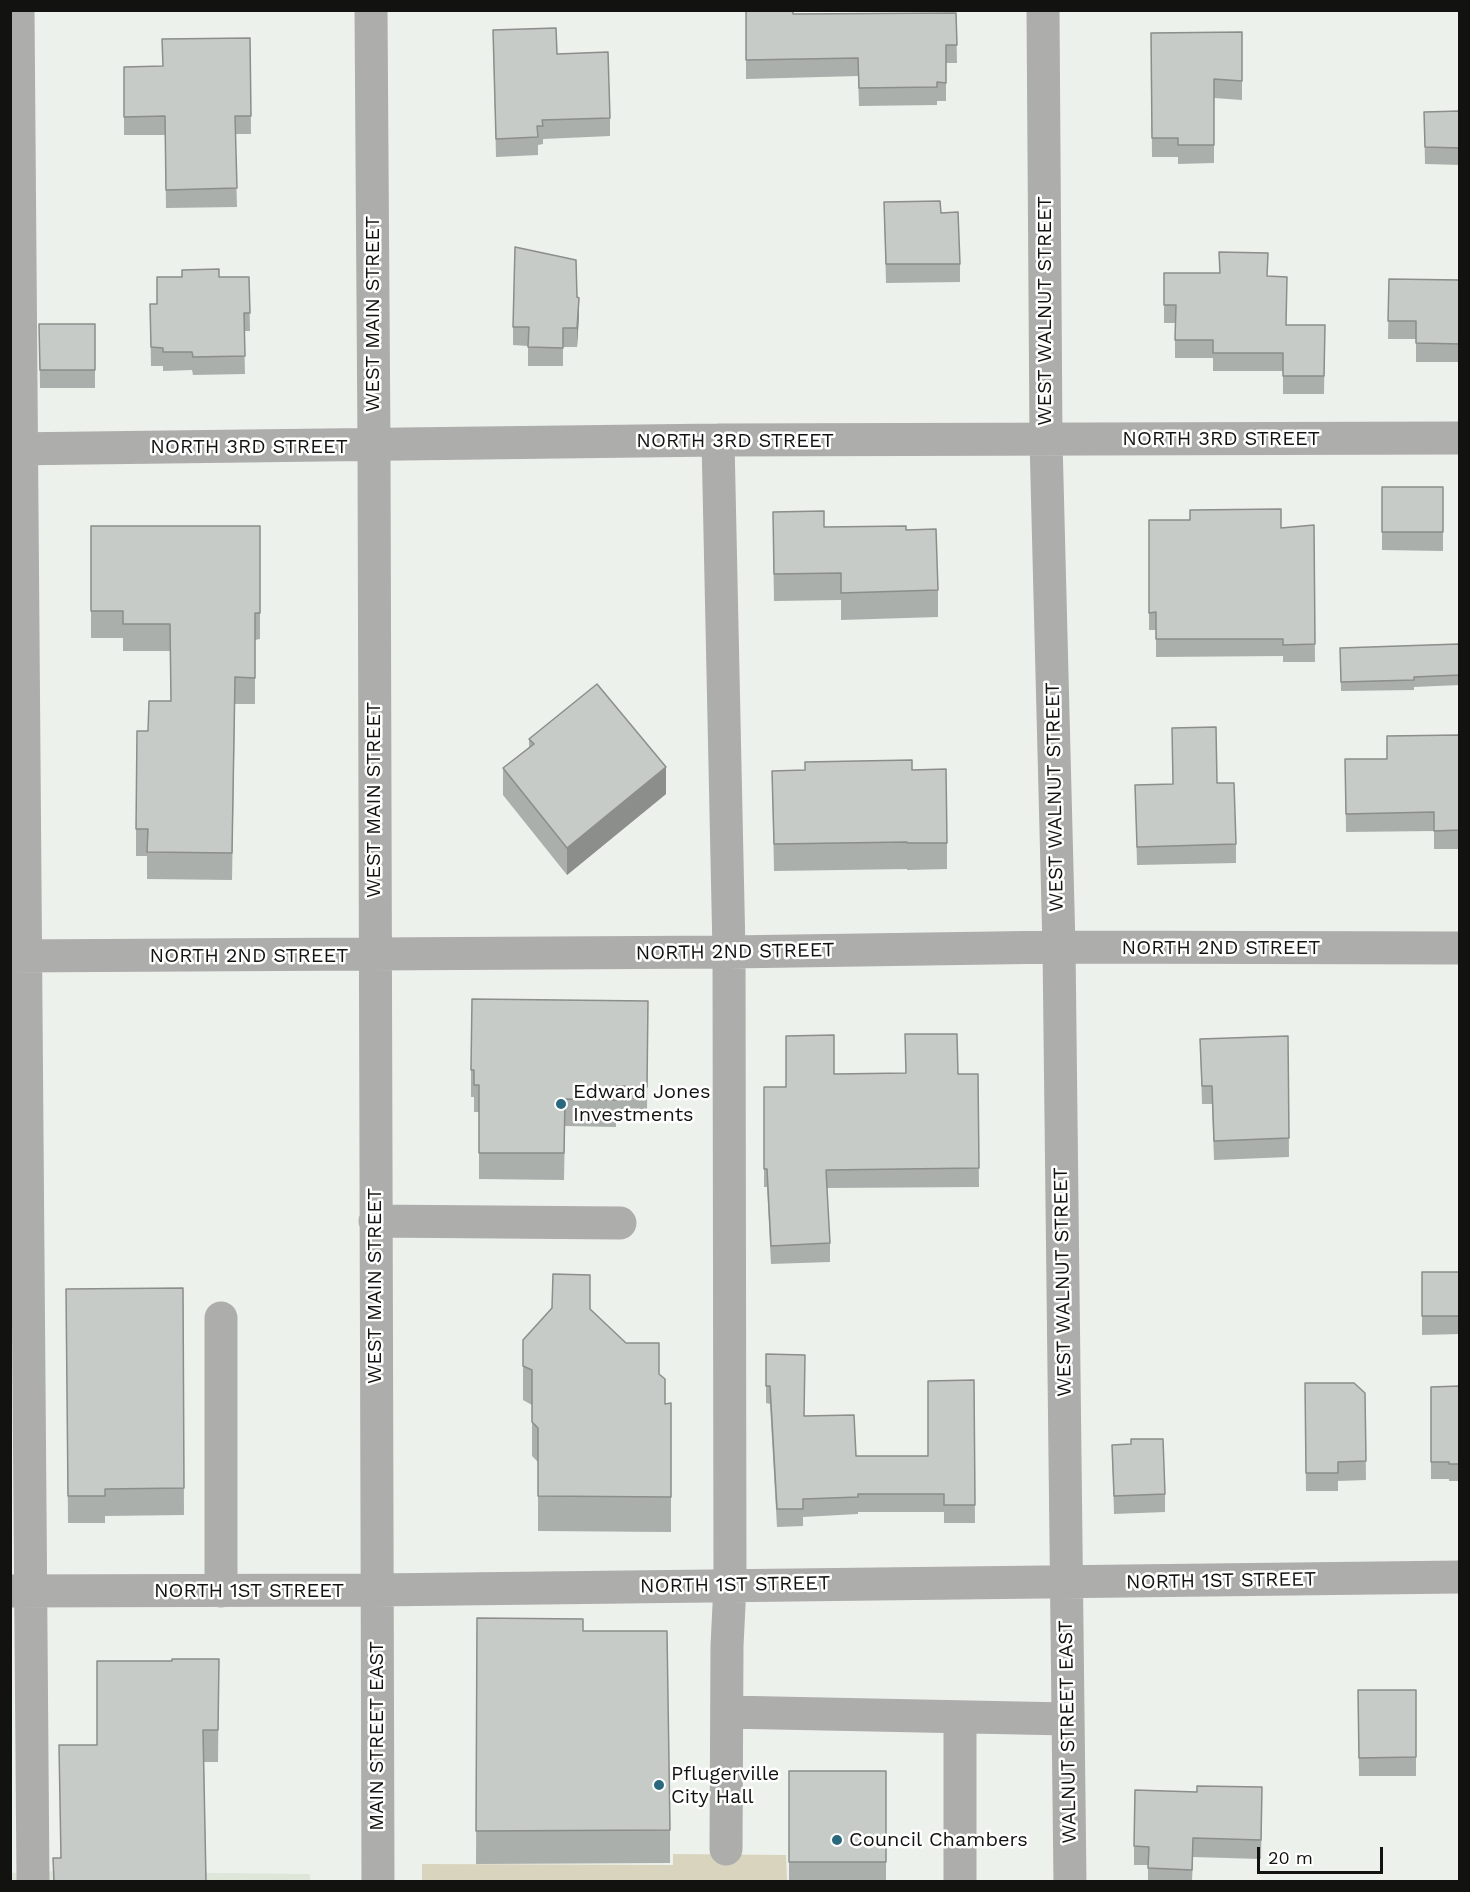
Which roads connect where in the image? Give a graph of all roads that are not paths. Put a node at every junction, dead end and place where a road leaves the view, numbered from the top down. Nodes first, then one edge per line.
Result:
1 (18, 10) edge
2 (371, 10) edge
3 (1043, 10) edge
4 (1460, 438) edge
5 (718, 440) junction
6 (1046, 440) junction
7 (374, 446) junction
8 (16, 449) edge
9 (1059, 947) junction
10 (1460, 948) edge
11 (729, 952) junction
12 (374, 955) junction
13 (18, 956) edge
14 (375, 1221) junction
15 (620, 1223) dead end
16 (19, 1245) edge
17 (221, 1318) dead end
18 (1460, 1577) edge
19 (1066, 1583) junction
20 (729, 1585) junction
21 (376, 1590) junction
22 (21, 1591) edge
23 (221, 1591) junction
24 (727, 1712) junction
25 (960, 1717) junction
26 (1068, 1719) junction
27 (21, 1788) edge
28 (726, 1849) dead end
29 (33, 1881) edge
30 (378, 1881) edge
31 (960, 1881) edge
32 (1070, 1881) edge

1 - 8 street
2 - 7 street, WEST MAIN STREET
3 - 6 street, WEST WALNUT STREET
4 - 6 street, NORTH 3RD STREET
5 - 6 street, NORTH 3RD STREET
5 - 7 street, NORTH 3RD STREET
5 - 11 street
6 - 9 street, WEST WALNUT STREET
7 - 8 street, NORTH 3RD STREET
7 - 12 street, WEST MAIN STREET
8 - 13 street
9 - 10 street, NORTH 2ND STREET
9 - 11 street, NORTH 2ND STREET
9 - 19 street, WEST WALNUT STREET
11 - 12 street, NORTH 2ND STREET
11 - 20 street
12 - 13 street, NORTH 2ND STREET
12 - 14 street, WEST MAIN STREET
13 - 16 street
14 - 15 street
14 - 21 street, WEST MAIN STREET
16 - 22 street
17 - 23 street
18 - 19 street, NORTH 1ST STREET
19 - 20 street, NORTH 1ST STREET
19 - 26 street, WALNUT STREET EAST
20 - 21 street, NORTH 1ST STREET
20 - 24 street
21 - 23 street, NORTH 1ST STREET
21 - 30 street, MAIN STREET EAST
22 - 23 street, NORTH 1ST STREET
22 - 27 street
24 - 25 street
24 - 28 street
25 - 26 street
25 - 31 street
26 - 32 street, WALNUT STREET EAST
27 - 29 street

